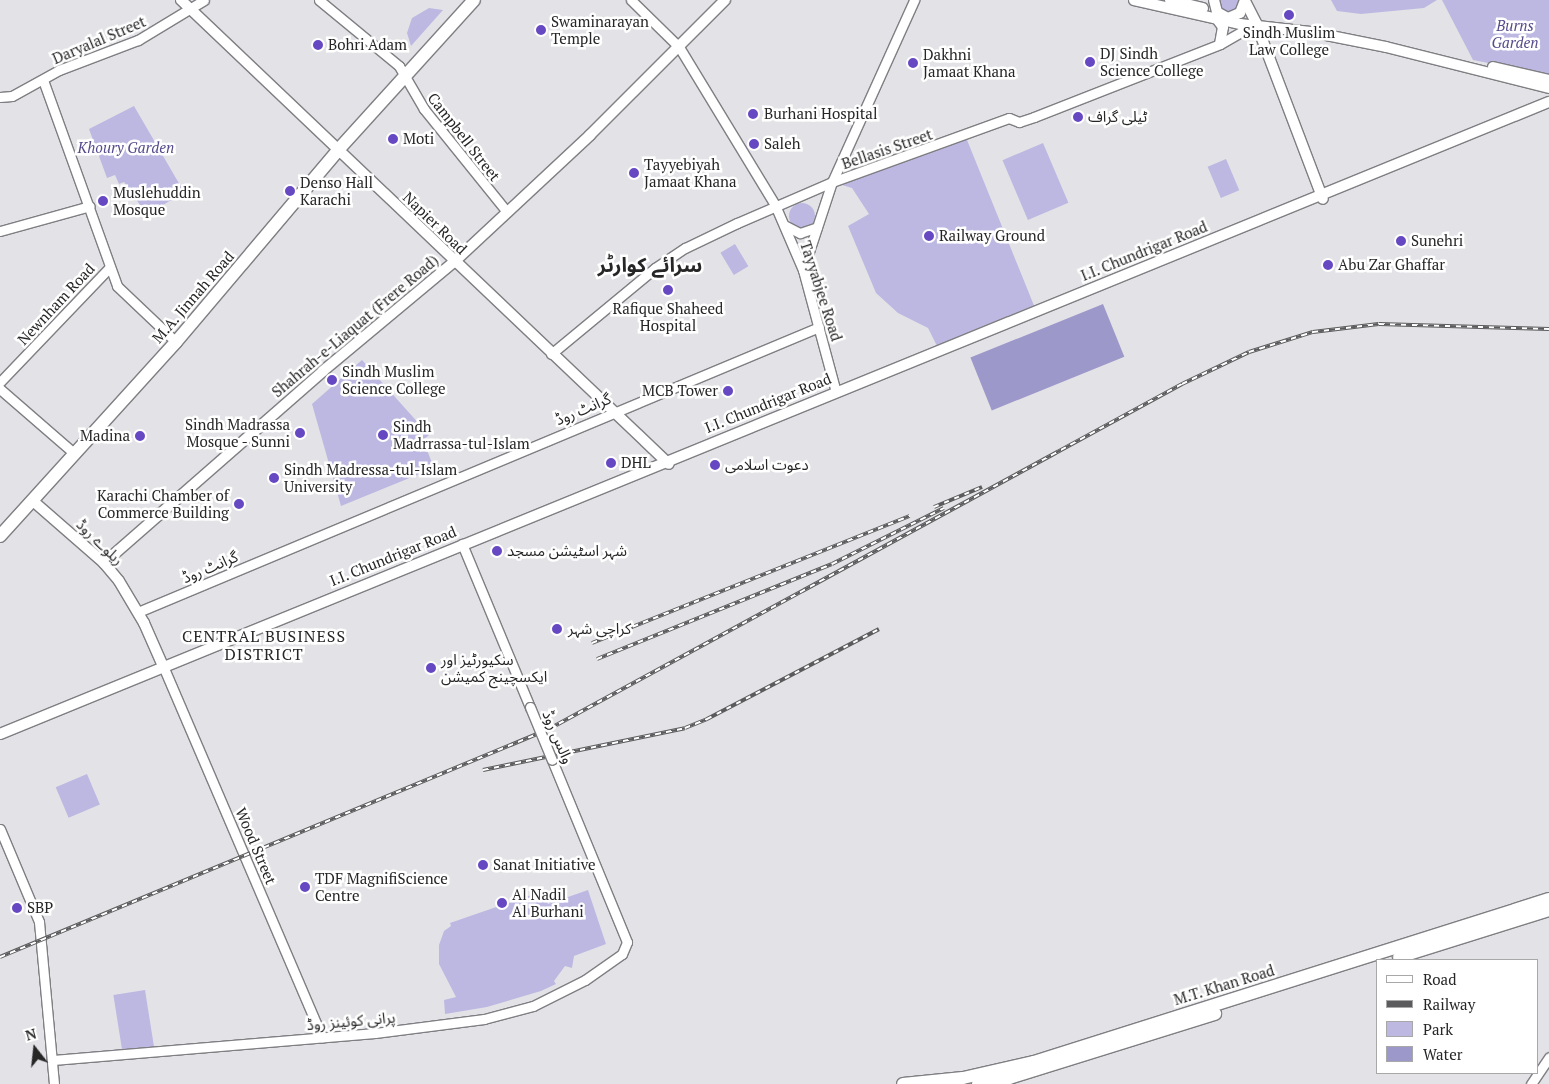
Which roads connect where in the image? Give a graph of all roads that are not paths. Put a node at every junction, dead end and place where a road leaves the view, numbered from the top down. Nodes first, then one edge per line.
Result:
1 (181, 0) edge
2 (204, 0) edge
3 (319, 0) edge
4 (474, 0) edge
5 (631, 0) edge
6 (725, 0) edge
7 (914, 0) edge
8 (1134, 0) edge
9 (1170, 0) edge
10 (1214, 0) edge
11 (1245, 1) edge
12 (1189, 2) edge
13 (190, 9) junction
14 (1221, 17) junction
15 (1256, 24) junction
16 (1220, 44) junction
17 (679, 46) junction
18 (405, 75) junction
19 (43, 80) junction
20 (1549, 80) edge
21 (1549, 88) edge
22 (0, 97) edge
23 (1549, 102) edge
24 (1549, 109) edge
25 (338, 150) junction
26 (832, 182) junction
27 (1322, 197) junction
28 (775, 205) junction
29 (90, 206) junction
30 (506, 212) junction
31 (784, 225) junction
32 (817, 227) junction
33 (0, 231) edge
34 (454, 262) junction
35 (110, 267) junction
36 (803, 270) junction
37 (819, 327) junction
38 (176, 342) junction
39 (551, 354) junction
40 (0, 382) edge
41 (0, 389) edge
42 (836, 392) junction
43 (612, 412) junction
44 (74, 454) junction
45 (668, 463) junction
46 (34, 501) junction
47 (0, 536) edge
48 (463, 546) junction
49 (104, 563) junction
50 (138, 612) junction
51 (164, 669) junction
52 (0, 734) edge
53 (0, 739) edge
54 (0, 829) edge
55 (1549, 899) edge
56 (1549, 910) edge
57 (627, 942) joint
58 (1392, 959) edge
59 (1376, 965) edge
60 (322, 1037) junction
61 (1549, 1057) edge
62 (53, 1060) junction
63 (1539, 1072) edge
64 (54, 1084) edge
65 (903, 1084) edge
66 (977, 1084) edge

1 - 13 main road, Napier Road
2 - 13 street, Daryalal Street
3 - 18 street, Campbell Street
4 - 18 highway, M.A. Jinnah Road
5 - 17 street, Tayyabjee Road
6 - 17 main road, Shahrah-e-Liaquat (Frere Road)
7 - 26 street
8 - 14 main road
9 - 12 main road
10 - 14 main road
11 - 14 main road
11 - 15 main road
12 - 14 main road
13 - 19 street, Daryalal Street
13 - 25 main road, Napier Road
14 - 15 main road
14 - 16 main road
15 - 16 street, Bellasis Street
15 - 20 main road
15 - 21 main road
15 - 27 main road
16 - 26 street, Bellasis Street
17 - 28 street, Tayyabjee Road
17 - 30 main road, Shahrah-e-Liaquat (Frere Road)
18 - 25 highway, M.A. Jinnah Road
18 - 30 street, Campbell Street
19 - 22 street, Daryalal Street
19 - 29 street
23 - 27 main road, I.I. Chundrigar Road
24 - 27 main road, I.I. Chundrigar Road
25 - 34 main road, Napier Road
25 - 38 highway, M.A. Jinnah Road
26 - 28 street, Bellasis Street
26 - 32 street
27 - 42 main road, I.I. Chundrigar Road
27 - 45 main road, I.I. Chundrigar Road
28 - 31 street, Tayyabjee Road
28 - 39 street, Bellasis Street
29 - 33 street
29 - 35 street
30 - 34 main road, Shahrah-e-Liaquat (Frere Road)
31 - 32 street
31 - 36 street, Tayyabjee Road
32 - 36 street
34 - 39 main road, Napier Road
34 - 49 main road, Shahrah-e-Liaquat (Frere Road)
35 - 38 street
35 - 40 street, Newnham Road
36 - 37 street, Tayyabjee Road
37 - 42 street, Tayyabjee Road
37 - 43 street, گرانٹ روڈ
38 - 44 highway, M.A. Jinnah Road
39 - 43 main road, Napier Road
41 - 44 street
42 - 45 main road, I.I. Chundrigar Road
43 - 45 main road, Napier Road
43 - 50 street, گرانٹ روڈ
44 - 46 highway, M.A. Jinnah Road
45 - 48 main road, I.I. Chundrigar Road
46 - 47 highway, M.A. Jinnah Road
46 - 49 main road, ریلوے روڈ
48 - 51 main road, I.I. Chundrigar Road
48 - 57 street, والس روڈ, bridge
49 - 50 main road, ریلوے روڈ
50 - 51 main road, ریلوے روڈ
51 - 52 main road, I.I. Chundrigar Road
51 - 53 main road, I.I. Chundrigar Road
51 - 60 street, Wood Street
54 - 62 street
55 - 65 highway, M.T. Khan Road
56 - 58 highway
57 - 60 street, پرانی کوئینز روڈ
59 - 66 highway, M.T. Khan Road
60 - 62 street, پرانی کوئینز روڈ
61 - 63 street
62 - 64 street

